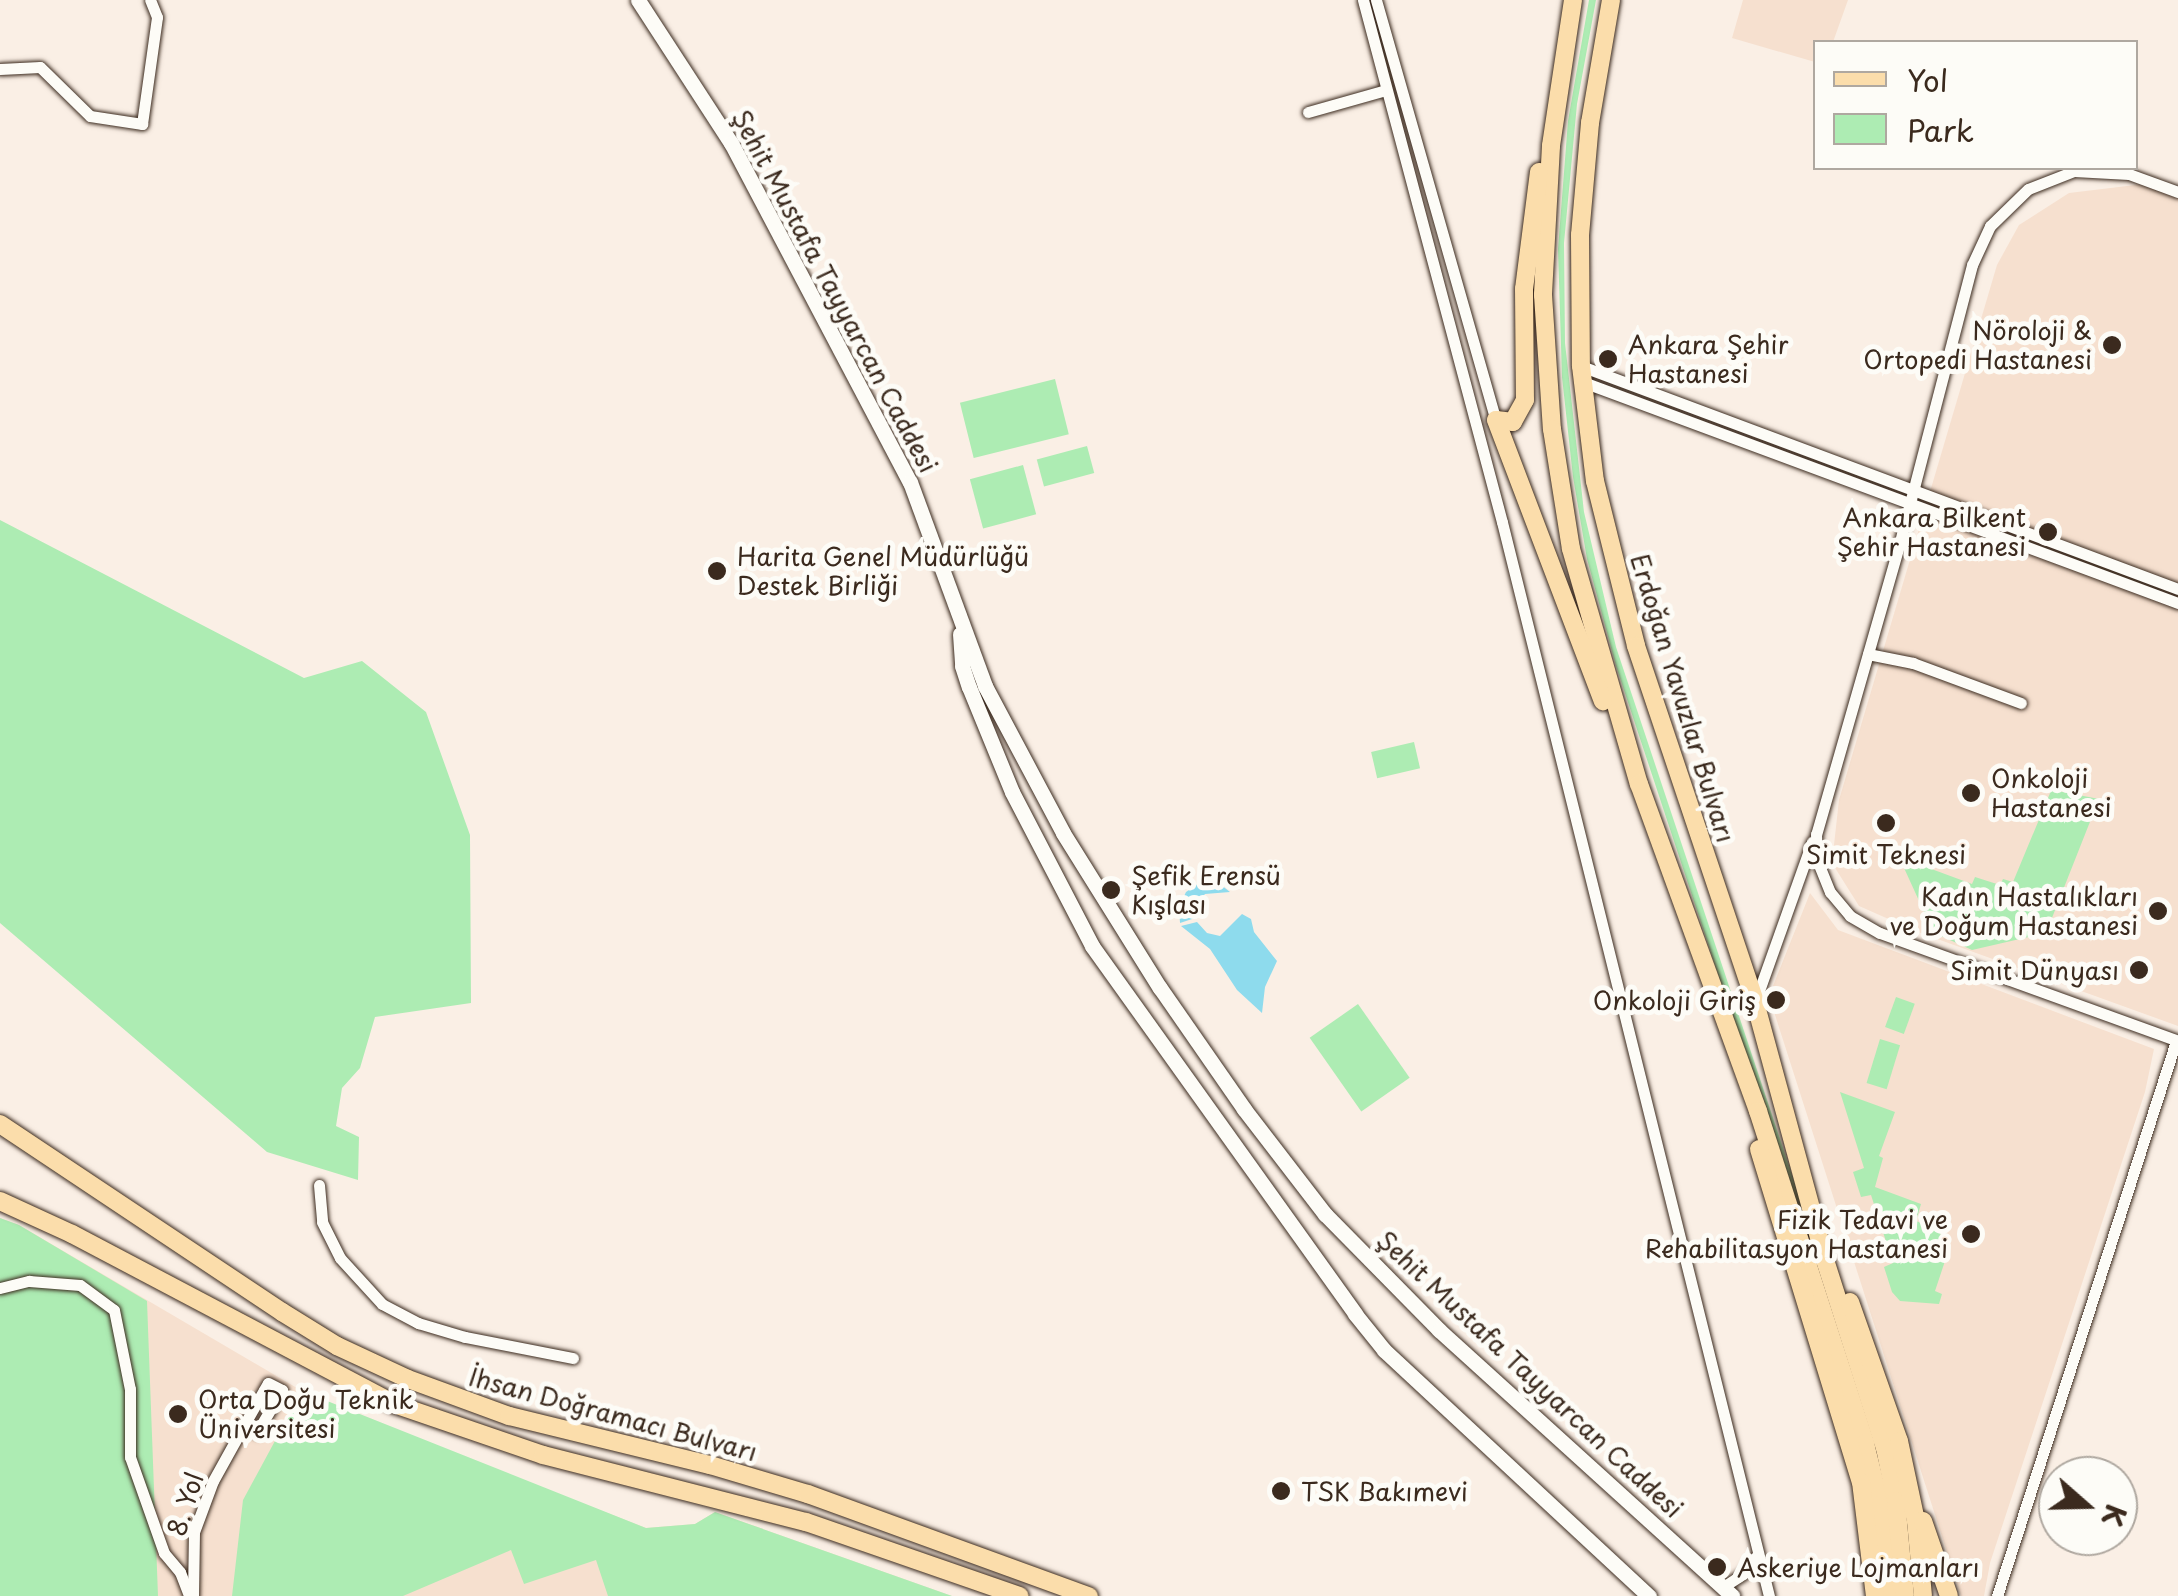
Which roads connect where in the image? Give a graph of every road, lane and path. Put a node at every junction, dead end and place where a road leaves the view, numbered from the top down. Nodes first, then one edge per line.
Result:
1 (150, 0) edge
2 (638, 0) edge
3 (1363, 0) edge
4 (1376, 0) edge
5 (1573, 0) edge
6 (1611, 0) edge
7 (1560, 65) junction
8 (0, 70) edge
9 (1386, 90) junction
10 (1308, 112) dead end
11 (2178, 192) edge
12 (1582, 374) junction
13 (1496, 420) junction
14 (1914, 489) junction
15 (1909, 502) junction
16 (2178, 589) edge
17 (2178, 603) edge
18 (960, 620) junction
19 (1868, 654) junction
20 (2021, 702) dead end
21 (1639, 784) junction
22 (1816, 834) junction
23 (1121, 929) junction
24 (1092, 946) junction
25 (1755, 1002) junction
26 (1725, 1023) junction
27 (2177, 1041) edge
28 (0, 1124) edge
29 (1800, 1163) junction
30 (319, 1186) dead end
31 (0, 1201) edge
32 (0, 1288) edge
33 (573, 1358) dead end
34 (244, 1425) junction
35 (1910, 1486) junction
36 (1758, 1554) junction
37 (1727, 1591) edge
38 (191, 1596) edge
39 (1020, 1596) edge
40 (1089, 1596) edge
41 (1648, 1596) edge
42 (1769, 1596) edge
43 (1874, 1596) edge
44 (1890, 1596) edge
45 (1906, 1596) edge
46 (1924, 1596) edge
47 (1949, 1596) edge
48 (1997, 1596) edge

1 - 8 street
2 - 18 main road, Şehit Mustafa Tayyarcan Caddesi
3 - 9 street
4 - 13 street
5 - 7 main road
6 - 12 main road, Erdoğan Yavuzlar Bulvarı
7 - 13 main road
7 - 21 main road
9 - 10 street
9 - 36 street
11 - 14 street
12 - 14 street
12 - 15 street
12 - 25 main road, Erdoğan Yavuzlar Bulvarı
13 - 21 main road
14 - 15 street
14 - 16 street
15 - 17 street
15 - 19 street
18 - 23 main road, Şehit Mustafa Tayyarcan Caddesi
18 - 24 main road, Şehit Mustafa Tayyarcan Caddesi
19 - 20 street
19 - 22 street
21 - 26 main road
22 - 25 street
22 - 27 street
23 - 24 main road
23 - 37 main road, Şehit Mustafa Tayyarcan Caddesi
24 - 41 main road, Şehit Mustafa Tayyarcan Caddesi
25 - 29 main road, Erdoğan Yavuzlar Bulvarı
26 - 43 main road
26 - 44 main road
27 - 48 street
28 - 40 main road, İhsan Doğramacı Bulvarı
29 - 35 main road, Erdoğan Yavuzlar Bulvarı
29 - 45 main road, Erdoğan Yavuzlar Bulvarı
30 - 33 street
31 - 39 main road
32 - 38 street
34 - 34 street, 8. Yol
34 - 38 street, 8. Yol
35 - 46 main road, Erdoğan Yavuzlar Bulvarı
35 - 47 main road
36 - 37 street
36 - 42 street

